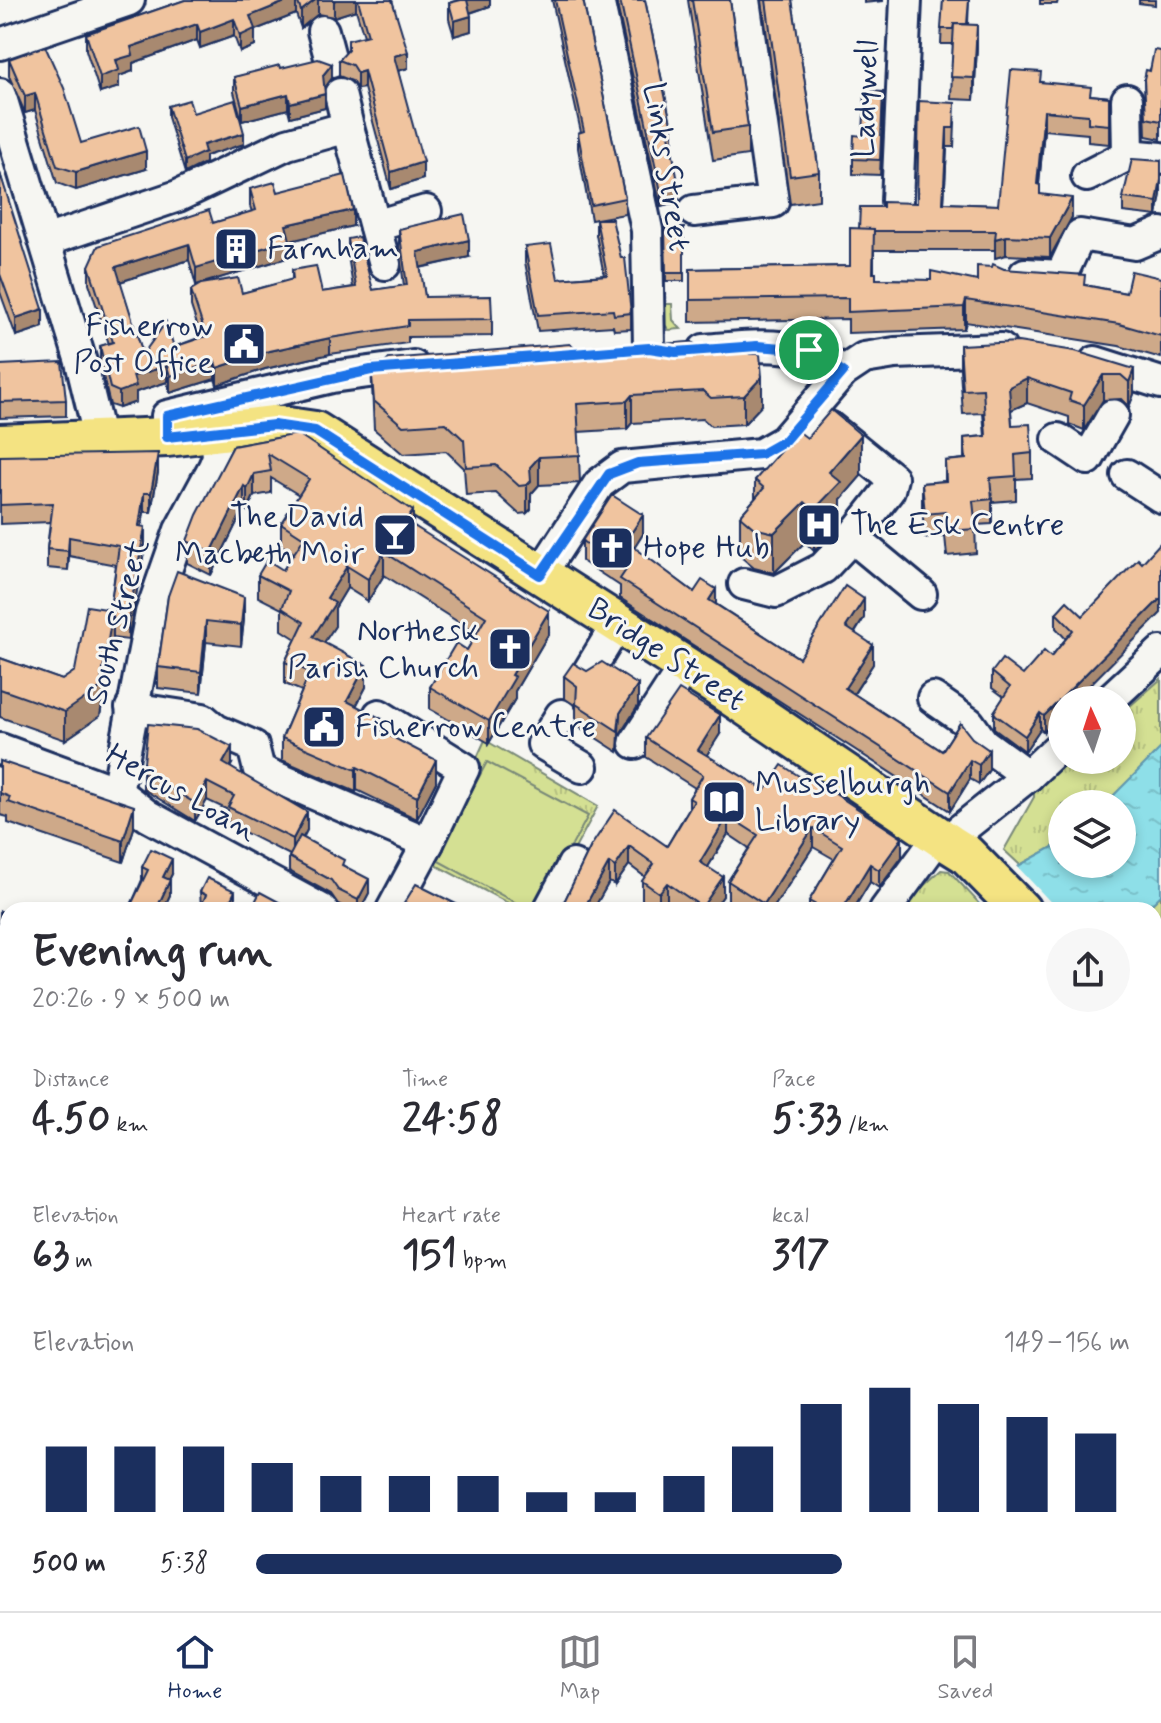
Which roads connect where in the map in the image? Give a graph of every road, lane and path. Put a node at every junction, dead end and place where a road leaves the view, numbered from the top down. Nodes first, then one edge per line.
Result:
1 (127, 0) edge
2 (598, 0) edge
3 (744, 0) edge
4 (906, 0) edge
5 (323, 31) dead end
6 (0, 44) edge
7 (331, 61) edge
8 (0, 94) edge
9 (340, 94) dead end
10 (1127, 100) dead end
11 (348, 127) junction
12 (1128, 155) junction
13 (1161, 158) edge
14 (1087, 176) dead end
15 (897, 201) edge
16 (426, 211) dead end
17 (694, 211) dead end
18 (375, 226) junction
19 (1161, 233) edge
20 (45, 241) junction
21 (385, 264) dead end
22 (1005, 273) edge
23 (1035, 350) edge
24 (1065, 355) edge
25 (447, 363) edge
26 (843, 372) junction
27 (1161, 383) edge
28 (812, 411) junction
29 (1113, 415) dead end
30 (216, 431) junction
31 (167, 437) junction
32 (1058, 439) dead end
33 (100, 440) junction
34 (0, 444) edge
35 (1127, 475) dead end
36 (1161, 497) edge
37 (852, 537) junction
38 (540, 575) junction
39 (744, 584) dead end
40 (921, 594) dead end
41 (618, 623) junction
42 (1161, 652) edge
43 (685, 666) junction
44 (587, 674) edge
45 (1124, 686) edge
46 (933, 698) dead end
47 (131, 708) junction
48 (379, 715) edge
49 (561, 715) dead end
50 (635, 743) dead end
51 (0, 749) edge
52 (1048, 757) edge
53 (582, 767) dead end
54 (1028, 776) junction
55 (117, 792) junction
56 (428, 843) junction
57 (952, 845) junction
58 (573, 865) dead end
59 (307, 902) edge
60 (396, 902) edge
61 (553, 902) edge
62 (893, 902) edge
63 (1013, 902) edge

1 - 6 street
2 - 26 street, Links Street
3 - 17 street
4 - 15 street, Ladywell
5 - 7 street
8 - 20 street
9 - 11 street
10 - 12 street
11 - 18 street
11 - 20 street
12 - 13 street
12 - 14 street
16 - 18 street
18 - 21 street
19 - 22 street
20 - 33 street
23 - 26 street
24 - 27 street
25 - 31 street
26 - 28 street
28 - 37 street
28 - 38 street
29 - 32 street
30 - 31 main road
30 - 38 main road, Bridge Street
30 - 47 street, South Street
31 - 33 main road
33 - 34 main road
35 - 36 street
37 - 39 street
37 - 40 street
38 - 41 main road, Bridge Street
41 - 43 main road, Bridge Street
41 - 44 street
42 - 45 street
43 - 50 street
43 - 57 main road, Bridge Street
46 - 54 street
47 - 55 street, South Street
47 - 56 street
48 - 56 street
49 - 53 street
51 - 55 street, Hercus Loan
52 - 54 street
54 - 57 street
55 - 59 street, Hercus Loan
56 - 60 street
57 - 62 street
57 - 63 main road, Bridge Street
58 - 61 street

